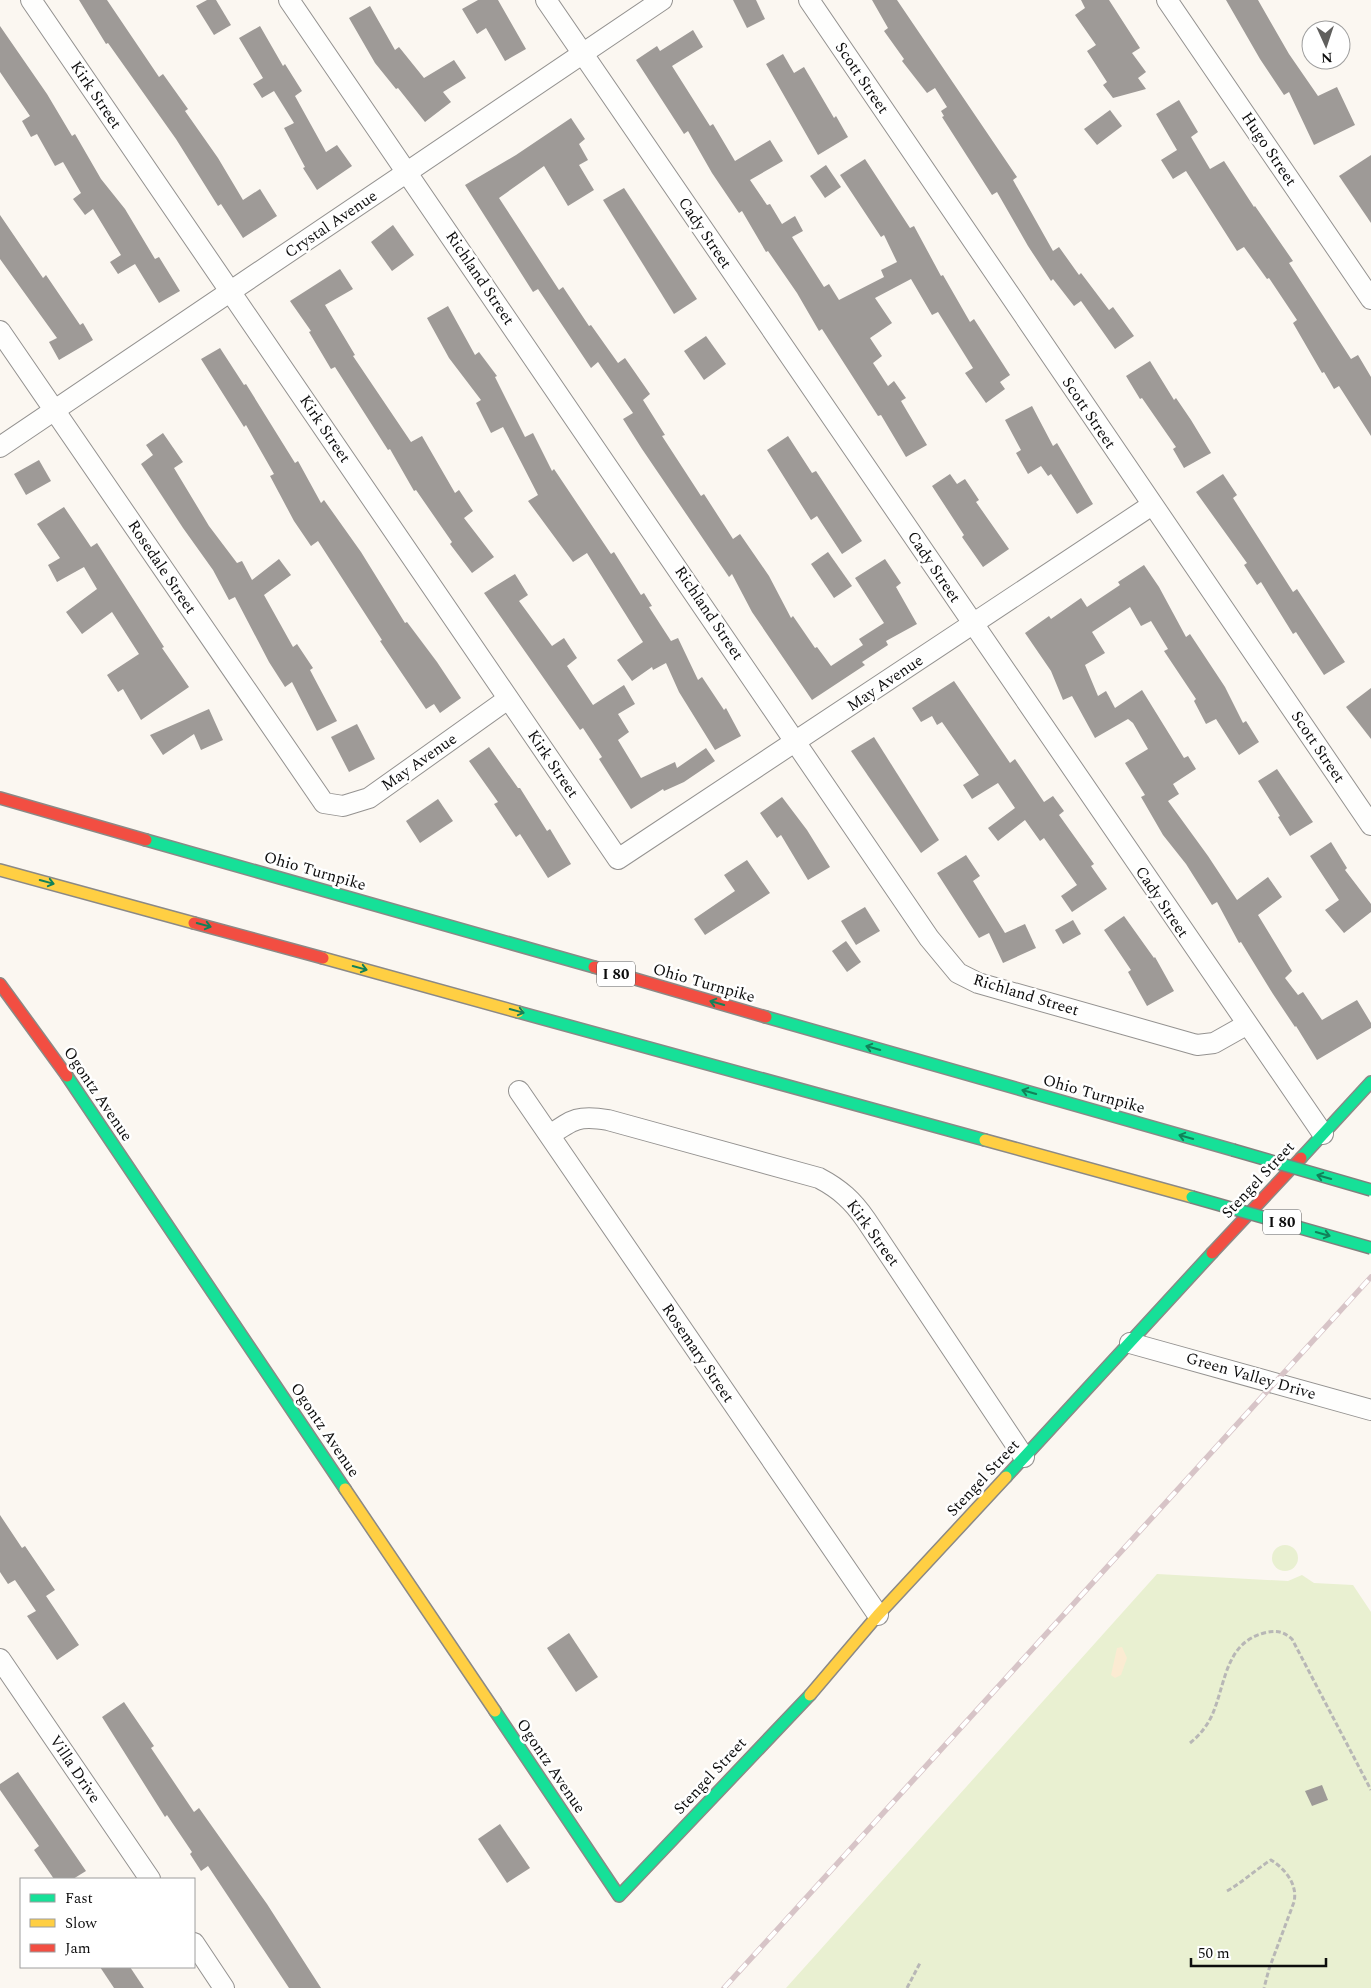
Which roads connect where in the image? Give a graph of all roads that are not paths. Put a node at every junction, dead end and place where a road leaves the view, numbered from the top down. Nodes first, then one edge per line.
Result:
1 (31, 0) edge
2 (289, 0) edge
3 (546, 0) edge
4 (662, 0) edge
5 (809, 0) edge
6 (1167, 0) edge
7 (582, 54) junction
8 (408, 172) junction
9 (231, 292) junction
10 (1371, 299) edge
11 (0, 331) edge
12 (54, 411) junction
13 (0, 448) edge
14 (1152, 505) junction
15 (973, 624) junction
16 (508, 698) junction
17 (797, 742) junction
18 (0, 798) edge
19 (324, 802) joint
20 (1371, 825) edge
21 (618, 859) joint
22 (0, 870) edge
23 (0, 984) edge
24 (1246, 1025) junction
25 (1371, 1082) edge
26 (519, 1091) dead end
27 (1323, 1134) junction
28 (550, 1136) junction
29 (1371, 1190) edge
30 (1371, 1248) edge
31 (1130, 1343) junction
32 (1371, 1410) edge
33 (1024, 1457) junction
34 (878, 1615) junction
35 (0, 1660) edge
36 (149, 1878) edge
37 (619, 1896) joint
38 (195, 1945) edge
39 (224, 1988) edge

1 - 9 street, Kirk Street
2 - 8 street, Richland Street
3 - 7 street, Cady Street
4 - 7 street, Crystal Avenue
5 - 14 street, Scott Street
6 - 10 street, Hugo Street
7 - 8 street, Crystal Avenue
7 - 15 street, Cady Street
8 - 9 street, Crystal Avenue
8 - 17 street, Richland Street
9 - 12 street, Crystal Avenue
9 - 16 street, Kirk Street
11 - 12 street, Rosedale Street
12 - 13 street, Crystal Avenue
12 - 19 street, Rosedale Street
14 - 15 street, May Avenue
14 - 20 street, Scott Street
15 - 17 street, May Avenue
15 - 24 street, Cady Street
16 - 19 street, May Avenue
16 - 21 street, Kirk Street
17 - 21 street, May Avenue
17 - 24 street, Richland Street
29 -> 18 main road, Ohio Turnpike / I 80, bridge
22 -> 30 main road, I 80, bridge
23 - 37 main road, Ogontz Avenue
24 - 27 street, Cady Street
25 - 27 main road, Stengel Street
26 - 28 street, Rosemary Street
27 - 31 main road, Stengel Street
28 - 33 street, Kirk Street
28 - 34 street, Rosemary Street
31 - 32 street, Green Valley Drive
31 - 33 main road, Stengel Street
33 - 34 main road, Stengel Street
34 - 37 main road, Stengel Street
35 - 36 street, Villa Drive
38 - 39 street

